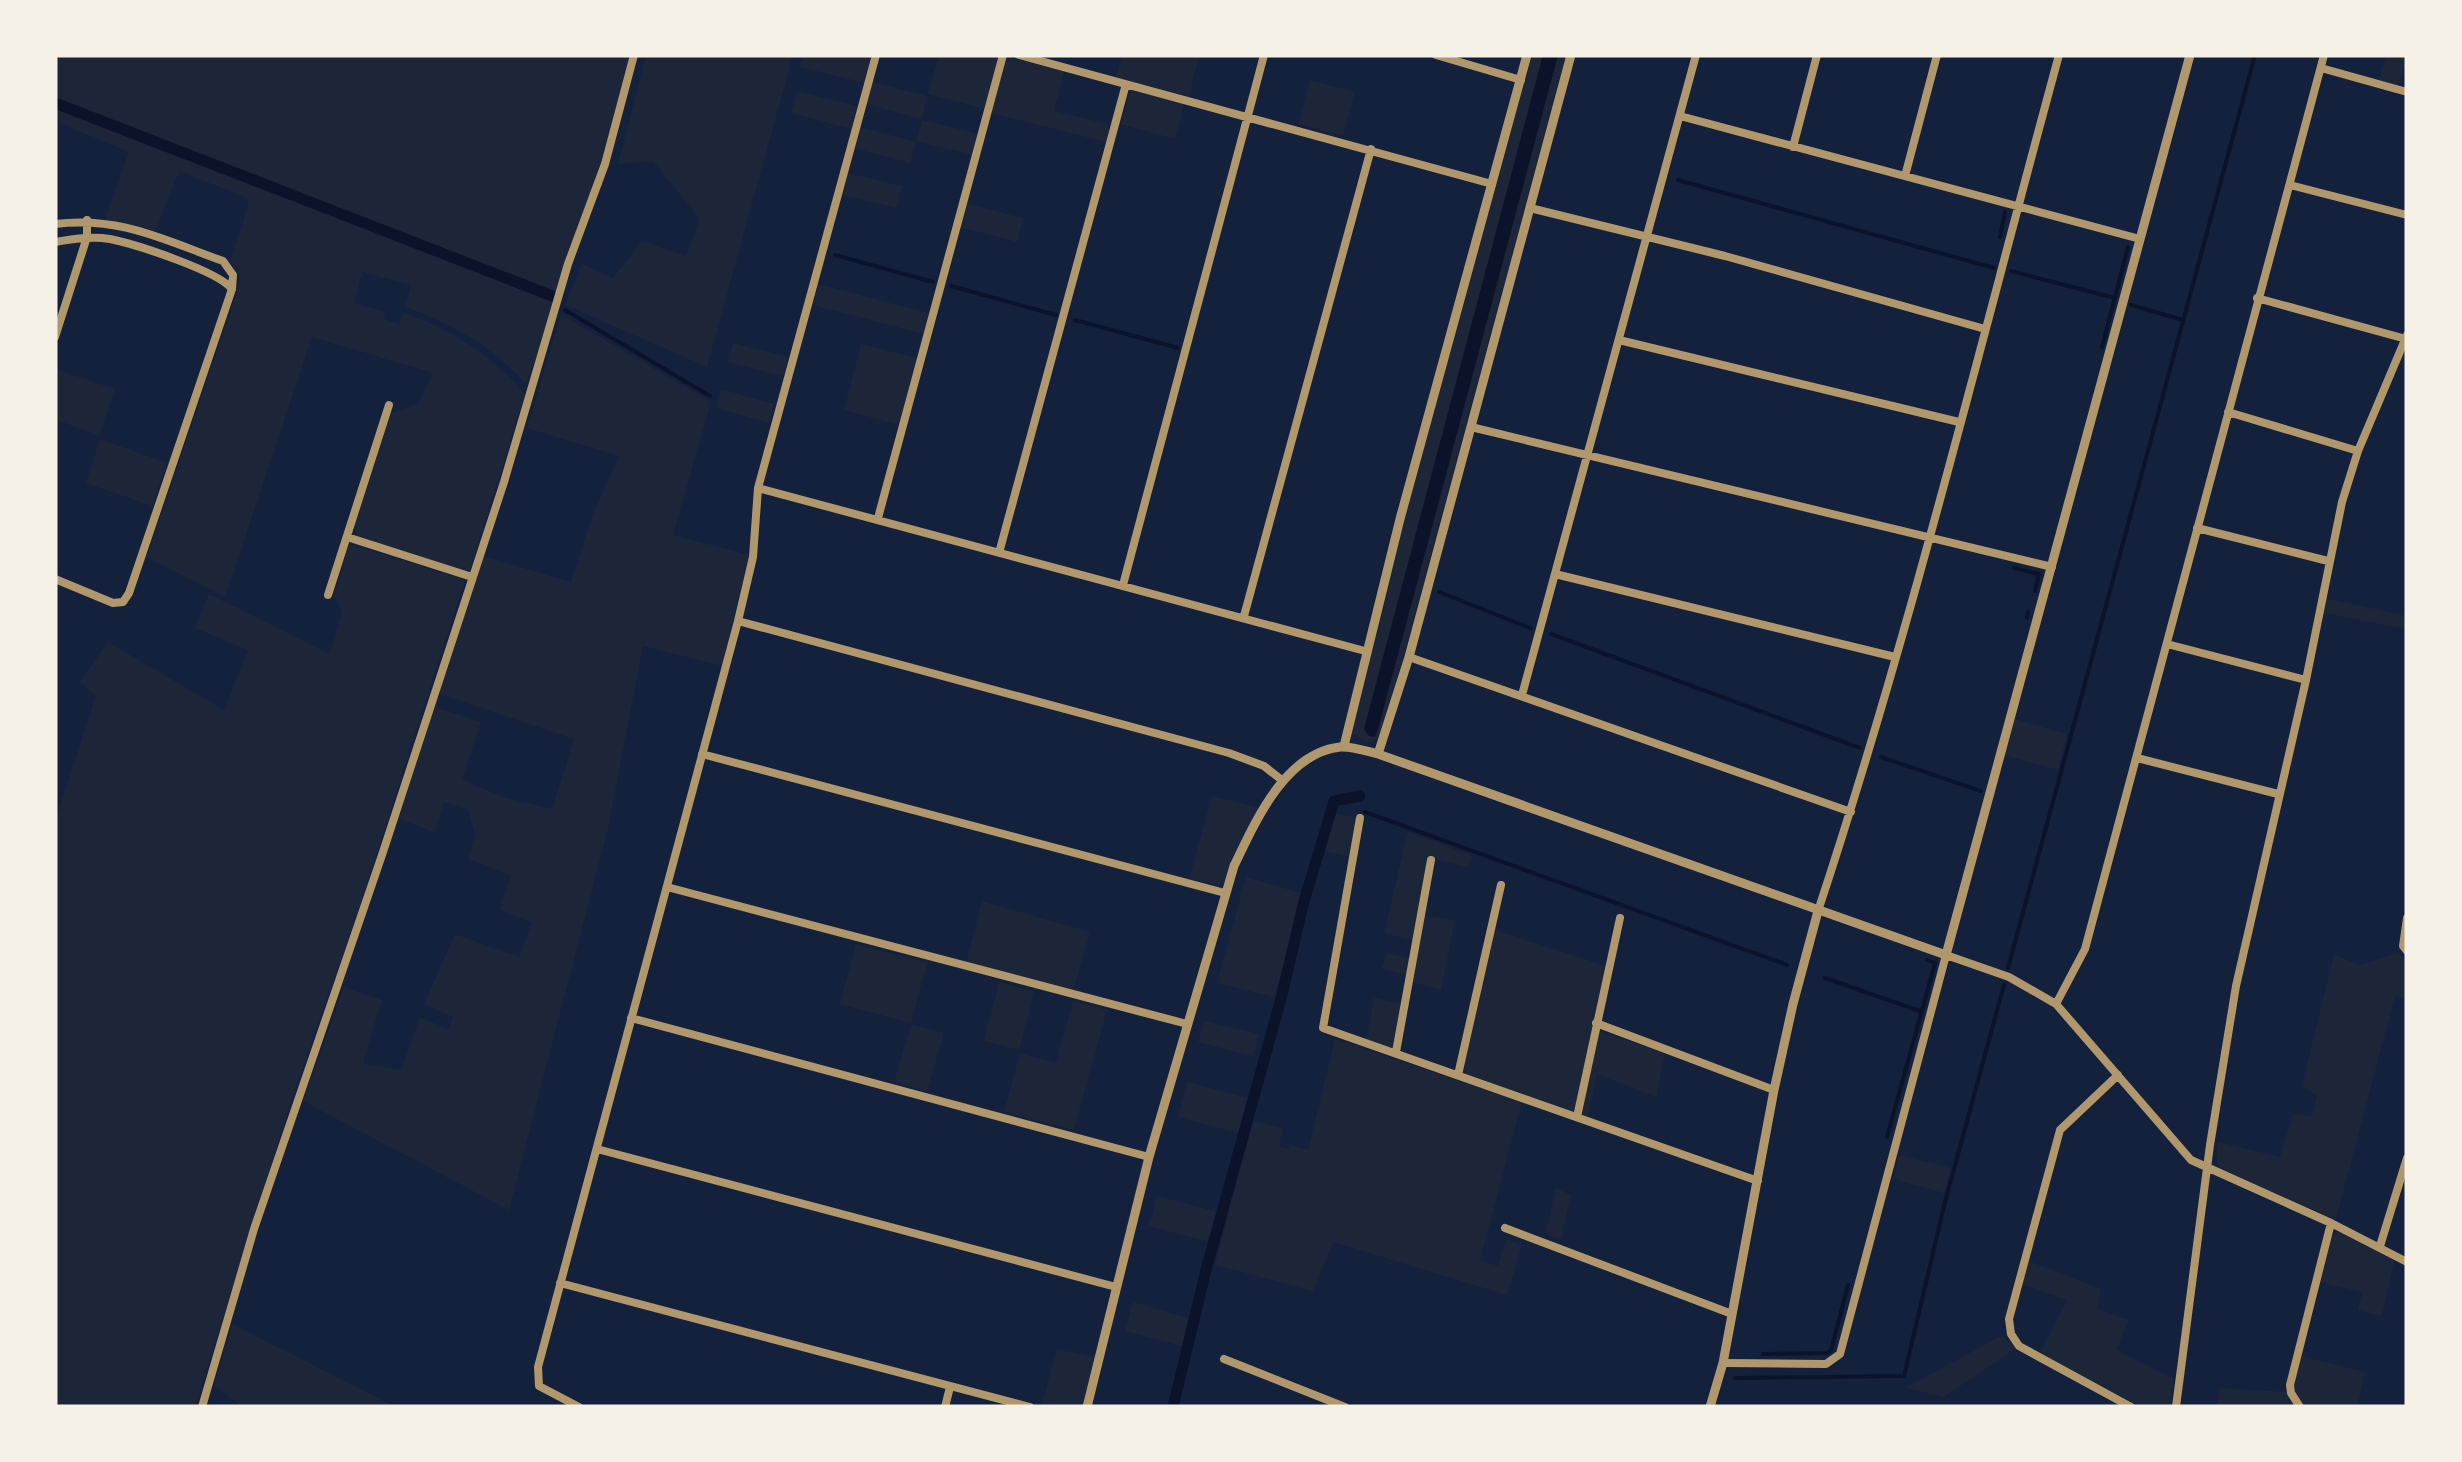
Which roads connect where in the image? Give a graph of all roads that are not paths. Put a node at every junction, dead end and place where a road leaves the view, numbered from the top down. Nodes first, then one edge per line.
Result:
1 (634, 55) edge
2 (876, 55) edge
3 (1003, 55) edge
4 (1019, 55) edge
5 (1264, 55) edge
6 (1436, 55) edge
7 (1527, 55) edge
8 (1571, 55) edge
9 (1696, 55) edge
10 (1817, 55) edge
11 (1937, 55) edge
12 (2059, 55) edge
13 (2190, 55) edge
14 (2324, 55) edge
15 (2320, 68) junction
16 (1521, 80) junction
17 (1126, 84) junction
18 (2407, 92) edge
19 (1247, 115) junction
20 (1680, 116) junction
21 (1793, 147) junction
22 (1371, 149) junction
23 (1905, 176) junction
24 (1492, 184) junction
25 (2290, 184) junction
26 (2018, 207) junction
27 (1530, 208) junction
28 (2407, 215) edge
29 (87, 220) junction
30 (55, 224) edge
31 (1646, 236) junction
32 (88, 238) junction
33 (2140, 239) junction
34 (55, 242) edge
35 (232, 290) junction
36 (2258, 298) junction
37 (1985, 328) junction
38 (55, 336) edge
39 (2406, 337) edge
40 (1619, 340) junction
41 (389, 405) dead end
42 (2228, 412) junction
43 (1959, 422) junction
44 (1471, 426) junction
45 (2358, 451) junction
46 (1586, 456) junction
47 (758, 488) junction
48 (878, 518) junction
49 (2197, 528) junction
50 (1928, 536) junction
51 (347, 537) junction
52 (999, 553) junction
53 (2328, 561) junction
54 (2052, 566) junction
55 (1555, 574) junction
56 (472, 577) junction
57 (55, 578) edge
58 (1122, 585) junction
59 (328, 595) dead end
60 (1244, 616) junction
61 (738, 622) junction
62 (2167, 644) junction
63 (1365, 651) junction
64 (1409, 656) junction
65 (1895, 656) junction
66 (2306, 680) junction
67 (1522, 695) junction
68 (1344, 746) junction
69 (702, 754) junction
70 (1378, 754) junction
71 (2136, 758) junction
72 (1284, 781) junction
73 (2278, 794) junction
74 (1851, 812) junction
75 (1360, 818) dead end
76 (1431, 860) dead end
77 (1501, 885) dead end
78 (668, 887) junction
79 (1225, 893) junction
80 (1818, 911) junction
81 (1620, 918) dead end
82 (2407, 918) edge
83 (2407, 951) edge
84 (1946, 955) junction
85 (2056, 1004) junction
86 (631, 1018) junction
87 (1596, 1023) junction
88 (1188, 1024) junction
89 (1396, 1052) junction
90 (1458, 1075) junction
91 (2118, 1075) junction
92 (1774, 1090) junction
93 (1577, 1117) junction
94 (596, 1149) junction
95 (1149, 1157) junction
96 (2407, 1158) edge
97 (2207, 1170) junction
98 (1758, 1182) junction
99 (2331, 1223) junction
100 (1505, 1228) dead end
101 (2380, 1246) junction
102 (2407, 1262) edge
103 (560, 1283) junction
104 (1116, 1287) junction
105 (1732, 1314) junction
106 (1224, 1359) dead end
107 (1723, 1363) junction
108 (950, 1387) junction
109 (202, 1407) edge
110 (579, 1407) edge
111 (945, 1407) edge
112 (1030, 1407) edge
113 (1087, 1407) edge
114 (1345, 1407) edge
115 (1710, 1407) edge
116 (2131, 1407) edge
117 (2176, 1407) edge
118 (2300, 1407) edge

1 - 56 street
2 - 47 street
3 - 48 street
4 - 17 street
5 - 19 street
6 - 16 street
7 - 16 street
8 - 27 street
9 - 20 street
10 - 21 street
11 - 23 street
12 - 26 street
13 - 33 street
14 - 15 street
15 - 18 street
15 - 25 street
16 - 24 street
17 - 19 street
17 - 52 street
19 - 22 street
19 - 58 street
20 - 21 street
20 - 31 street
21 - 23 street
22 - 24 street
22 - 60 street
23 - 26 street
24 - 63 street
25 - 28 street
25 - 36 street
26 - 33 street
26 - 37 street
27 - 31 street
27 - 44 street
29 - 30 street
29 - 32 street
29 - 35 street
31 - 37 street
31 - 40 street
32 - 34 street
32 - 35 street
32 - 38 street
33 - 54 street
35 - 57 street
36 - 39 street
36 - 42 street
37 - 43 street
39 - 45 street
40 - 43 street
40 - 46 street
41 - 51 street
42 - 45 street
42 - 49 street
43 - 50 street
44 - 46 street
44 - 64 street
45 - 53 street
46 - 50 street
46 - 55 street
47 - 48 street
47 - 61 street
48 - 52 street
49 - 53 street
49 - 62 street
50 - 54 street
50 - 65 street
51 - 56 street
51 - 59 street
52 - 58 street
53 - 66 street
54 - 84 street
55 - 65 street
55 - 67 street
56 - 109 street
58 - 60 street
60 - 63 street
61 - 69 street
61 - 72 street
62 - 66 street
62 - 71 street
63 - 68 street
64 - 67 street
64 - 70 street
65 - 74 street
66 - 73 street
67 - 74 street
68 - 70 street
68 - 72 street
69 - 78 street
69 - 79 street
70 - 80 street
71 - 73 street
71 - 85 street
72 - 79 street
73 - 97 street
74 - 80 street
75 - 89 street
76 - 89 street
77 - 90 street
78 - 86 street
78 - 88 street
79 - 88 street
80 - 84 street
80 - 92 street
81 - 87 street
82 - 83 street
84 - 85 street
84 - 107 street
85 - 91 street
86 - 94 street
86 - 95 street
87 - 92 street
87 - 93 street
88 - 95 street
89 - 90 street
90 - 93 street
91 - 97 street
91 - 116 street
92 - 98 street
93 - 98 street
94 - 103 street
94 - 104 street
95 - 104 street
96 - 101 street
97 - 99 street
97 - 117 street
98 - 105 street
99 - 101 street
99 - 118 street
100 - 105 street
101 - 102 street
103 - 108 street
103 - 110 street
104 - 113 street
105 - 107 street
106 - 114 street
107 - 115 street
108 - 111 street
108 - 112 street

